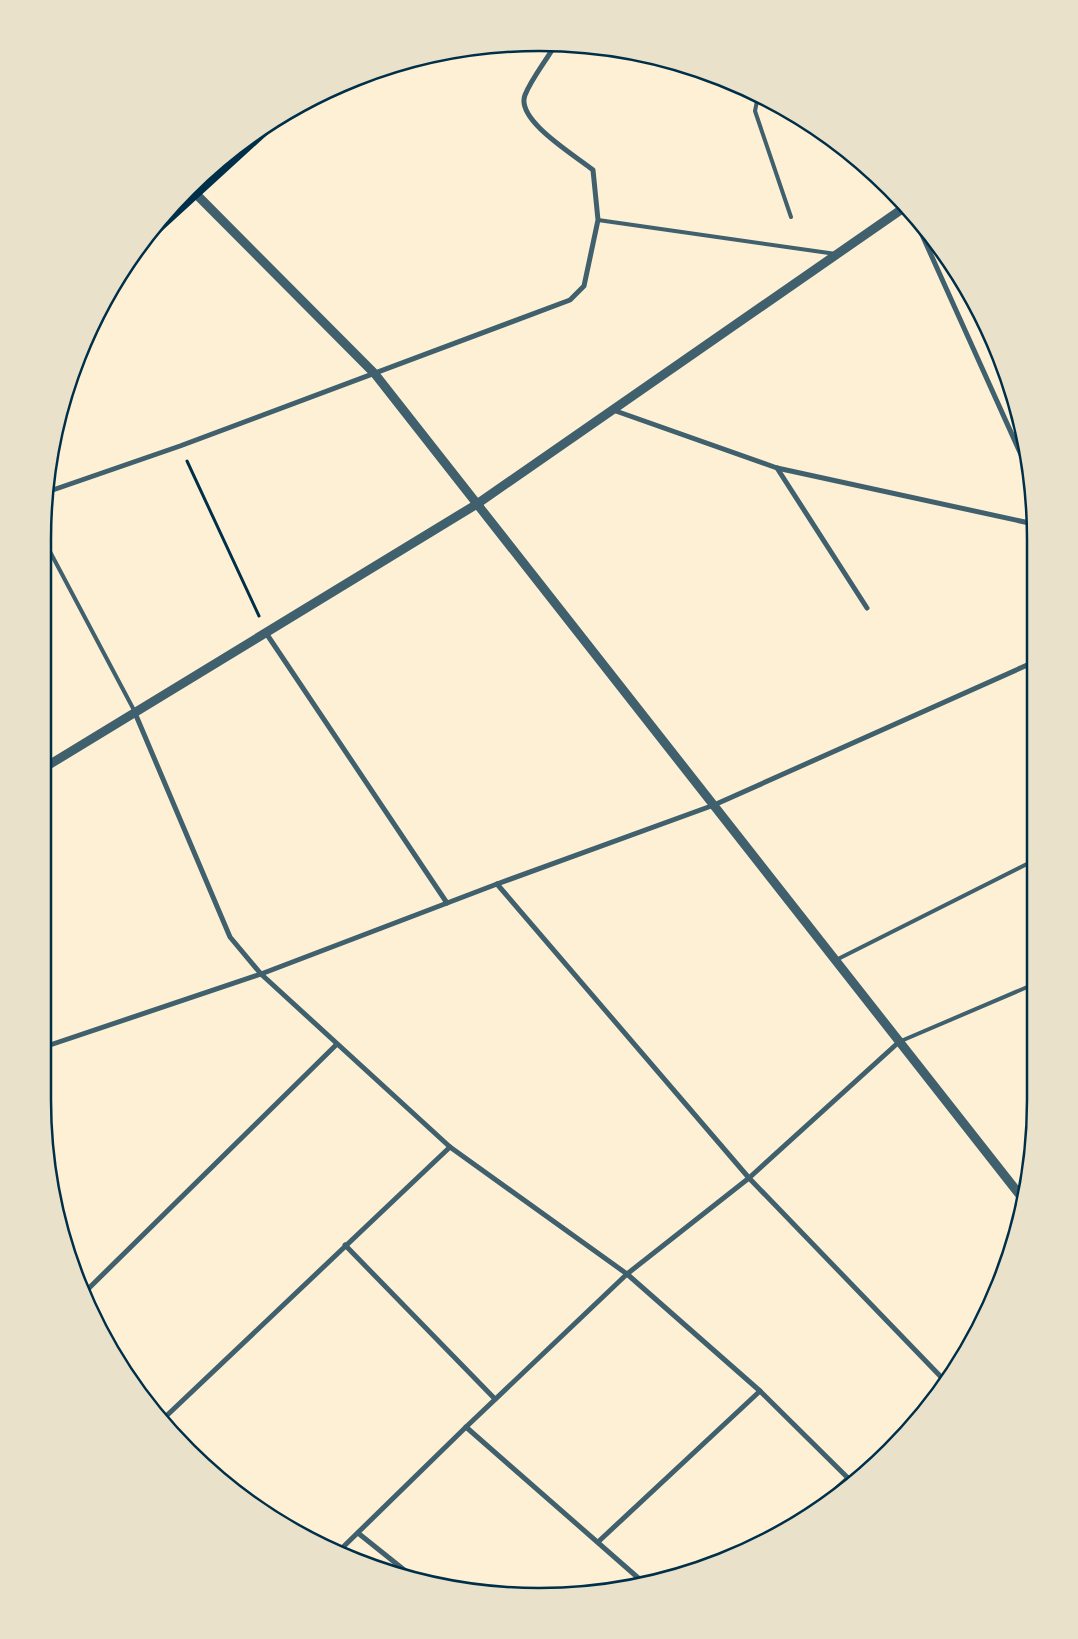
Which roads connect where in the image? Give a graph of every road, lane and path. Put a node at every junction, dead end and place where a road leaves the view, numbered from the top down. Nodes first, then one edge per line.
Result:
1 (551, 51) edge
2 (757, 103) edge
3 (224, 167) edge
4 (196, 192) edge
5 (195, 193) edge
6 (900, 211) edge
7 (791, 217) dead end
8 (598, 220) junction
9 (924, 240) edge
10 (837, 254) junction
11 (375, 374) junction
12 (613, 410) junction
13 (180, 446) junction
14 (1018, 447) edge
15 (777, 468) junction
16 (54, 490) edge
17 (477, 504) junction
18 (1026, 522) edge
19 (51, 554) edge
20 (867, 608) dead end
21 (266, 633) junction
22 (1027, 665) edge
23 (135, 713) junction
24 (51, 764) edge
25 (714, 805) junction
26 (1027, 864) edge
27 (497, 884) junction
28 (447, 902) junction
29 (836, 960) junction
30 (261, 974) junction
31 (1027, 987) edge
32 (900, 1041) junction
33 (337, 1044) junction
34 (51, 1045) edge
35 (450, 1147) junction
36 (749, 1178) junction
37 (1018, 1191) edge
38 (345, 1245) junction
39 (627, 1274) junction
40 (89, 1288) edge
41 (941, 1377) edge
42 (760, 1390) junction
43 (495, 1399) junction
44 (167, 1415) edge
45 (466, 1427) junction
46 (848, 1478) edge
47 (358, 1533) junction
48 (598, 1542) junction
49 (343, 1547) edge
50 (401, 1568) edge
51 (637, 1577) edge

1 - 8 street
2 - 7 lane
3 - 4 main road
5 - 11 street
6 - 10 street
8 - 10 lane
8 - 11 street
9 - 14 street
10 - 12 street
11 - 13 street
11 - 17 street
12 - 15 street
12 - 17 street
13 - 16 street
13 - 21 path
15 - 18 street
15 - 20 street
17 - 21 street
17 - 25 street
19 - 23 lane
21 - 23 street
21 - 28 street
22 - 25 street
23 - 24 street
23 - 30 street
25 - 27 street
25 - 29 street
26 - 29 lane
27 - 28 street
27 - 36 street
28 - 30 street
29 - 32 street
30 - 33 street
30 - 34 street
31 - 32 lane
32 - 36 street
32 - 37 street
33 - 35 street
33 - 40 street
35 - 38 street
35 - 39 street
36 - 39 street
36 - 41 street
38 - 43 street
38 - 44 street
39 - 42 street
39 - 43 street
42 - 46 street
42 - 48 street
43 - 45 street
45 - 47 street
45 - 48 street
47 - 49 street
47 - 50 street
48 - 51 street

